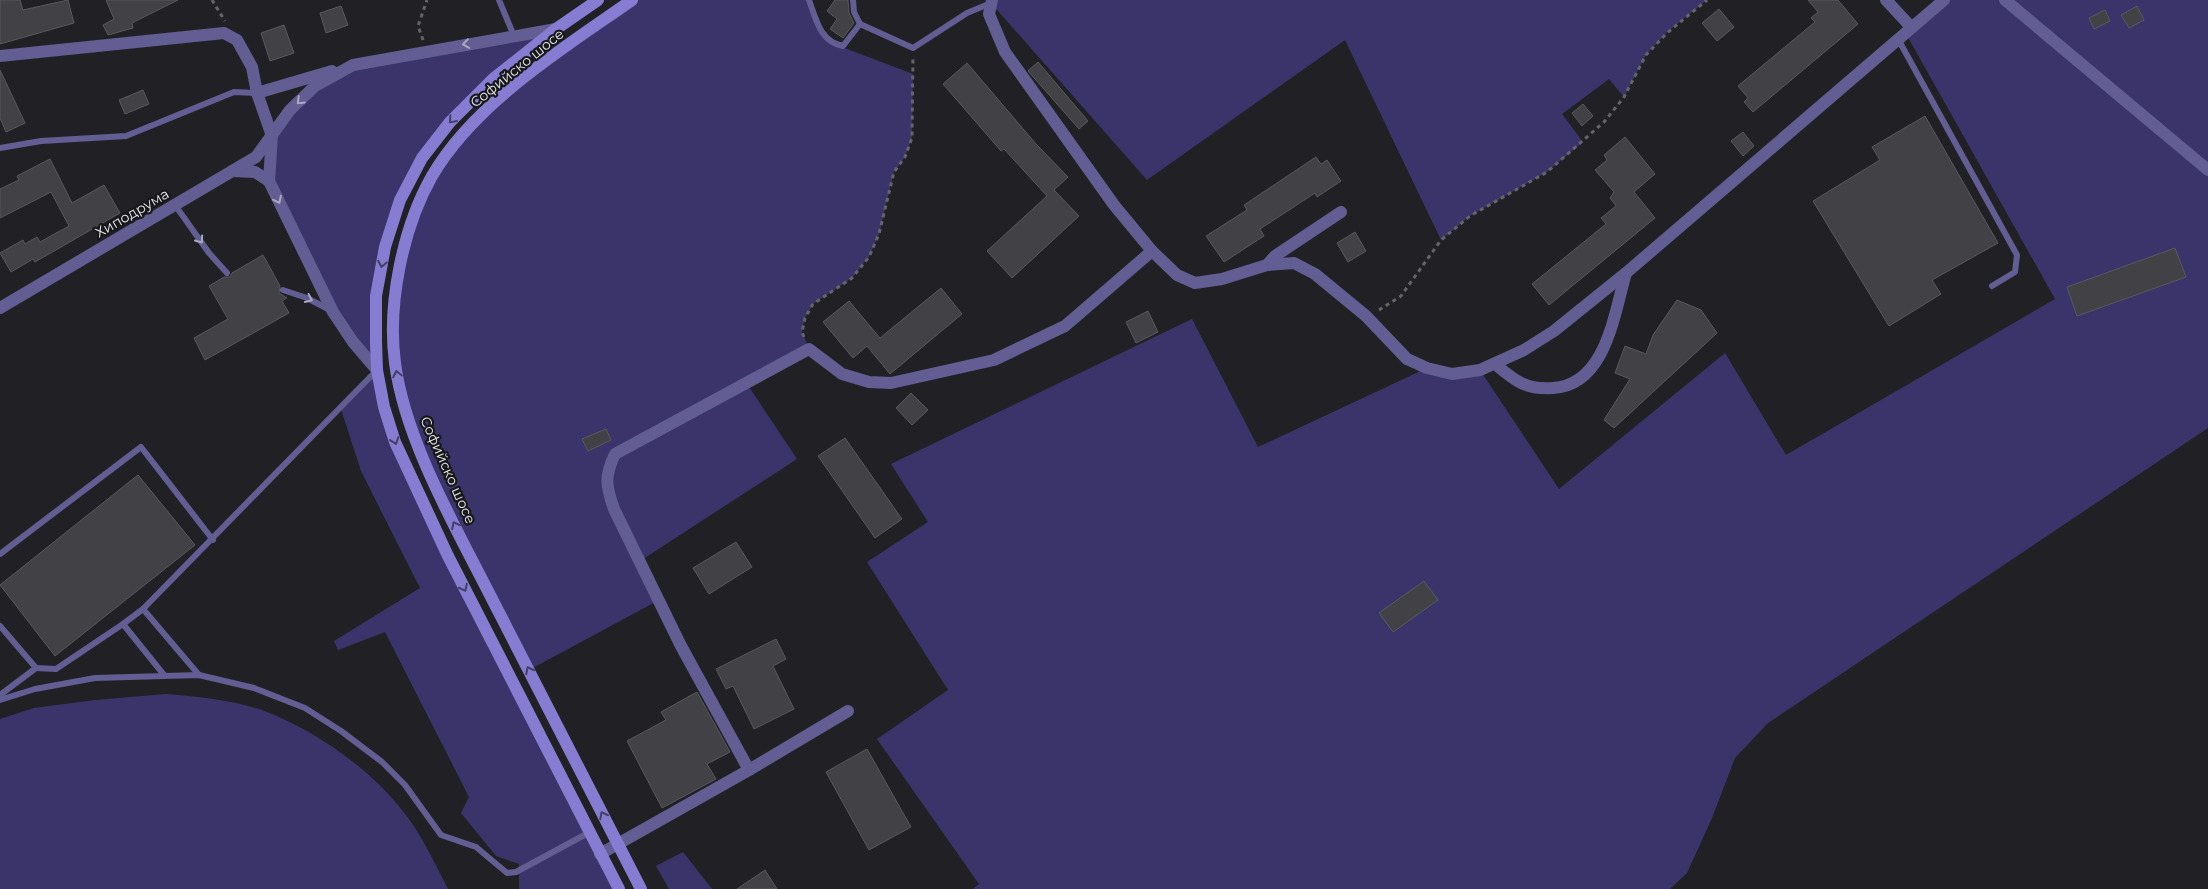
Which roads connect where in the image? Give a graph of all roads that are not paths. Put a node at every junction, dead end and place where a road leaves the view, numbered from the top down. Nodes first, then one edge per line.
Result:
1 (499, 0) edge
2 (598, 0) edge
3 (632, 0) edge
4 (809, 0) edge
5 (853, 0) edge
6 (1886, 0) edge
7 (1944, 0) edge
8 (2005, 0) edge
9 (992, 1) edge
10 (860, 24) junction
11 (1911, 27) junction
12 (556, 29) junction
13 (514, 36) junction
14 (1898, 39) junction
15 (0, 56) edge
16 (353, 65) junction
17 (257, 93) junction
18 (272, 136) junction
19 (0, 148) edge
20 (2208, 170) edge
21 (232, 171) junction
22 (269, 181) junction
23 (175, 205) junction
24 (1341, 212) dead end
25 (1152, 251) junction
26 (1267, 265) junction
27 (227, 273) dead end
28 (1626, 273) junction
29 (1992, 286) dead end
30 (283, 290) dead end
31 (0, 308) edge
32 (333, 312) junction
33 (1495, 364) junction
34 (377, 370) junction
35 (213, 540) junction
36 (0, 554) edge
37 (143, 609) junction
38 (123, 624) junction
39 (0, 626) edge
40 (36, 668) junction
41 (164, 675) junction
42 (199, 675) junction
43 (0, 695) edge
44 (0, 700) edge
45 (848, 710) dead end
46 (750, 770) junction
47 (590, 832) junction
48 (618, 844) junction
49 (600, 854) junction
50 (619, 889) edge
51 (641, 889) edge

1 - 13 lane
2 - 12 main road, Софийско шосе
48 -> 3 main road, Софийско шосе
4 - 10 lane
5 - 10 lane
6 - 11 street
7 - 11 street
8 - 20 street
9 - 10 lane
9 - 25 street
11 - 14 street
12 - 13 street
12 -> 34 main road, Софийско шосе
13 -> 16 street
14 - 28 street
14 - 29 lane
15 - 17 street
16 - 17 street
16 -> 18 street, Хиподрума
17 - 18 street
17 - 19 lane
18 - 21 street, Хиподрума
18 - 22 street
21 - 22 street
21 - 23 street, Хиподрума
22 -> 32 street
23 -> 27 lane
23 - 31 street, Хиподрума
24 - 26 street
25 - 26 street
25 - 46 street
26 - 33 street
28 - 33 street
28 - 33 street
30 -> 32 lane
32 - 34 street
34 - 35 lane
34 -> 47 main road, Софийско шосе
35 - 36 lane
35 - 37 lane
37 - 38 lane
37 - 42 lane
38 - 40 lane
38 - 41 lane
39 - 40 lane
40 - 43 lane
41 - 42 lane
41 - 44 lane
42 - 47 lane
45 - 46 street
46 - 48 street
47 - 49 main road, Софийско шосе
48 - 49 street
48 - 51 main road, Софийско шосе
49 - 50 main road, Софийско шосе

